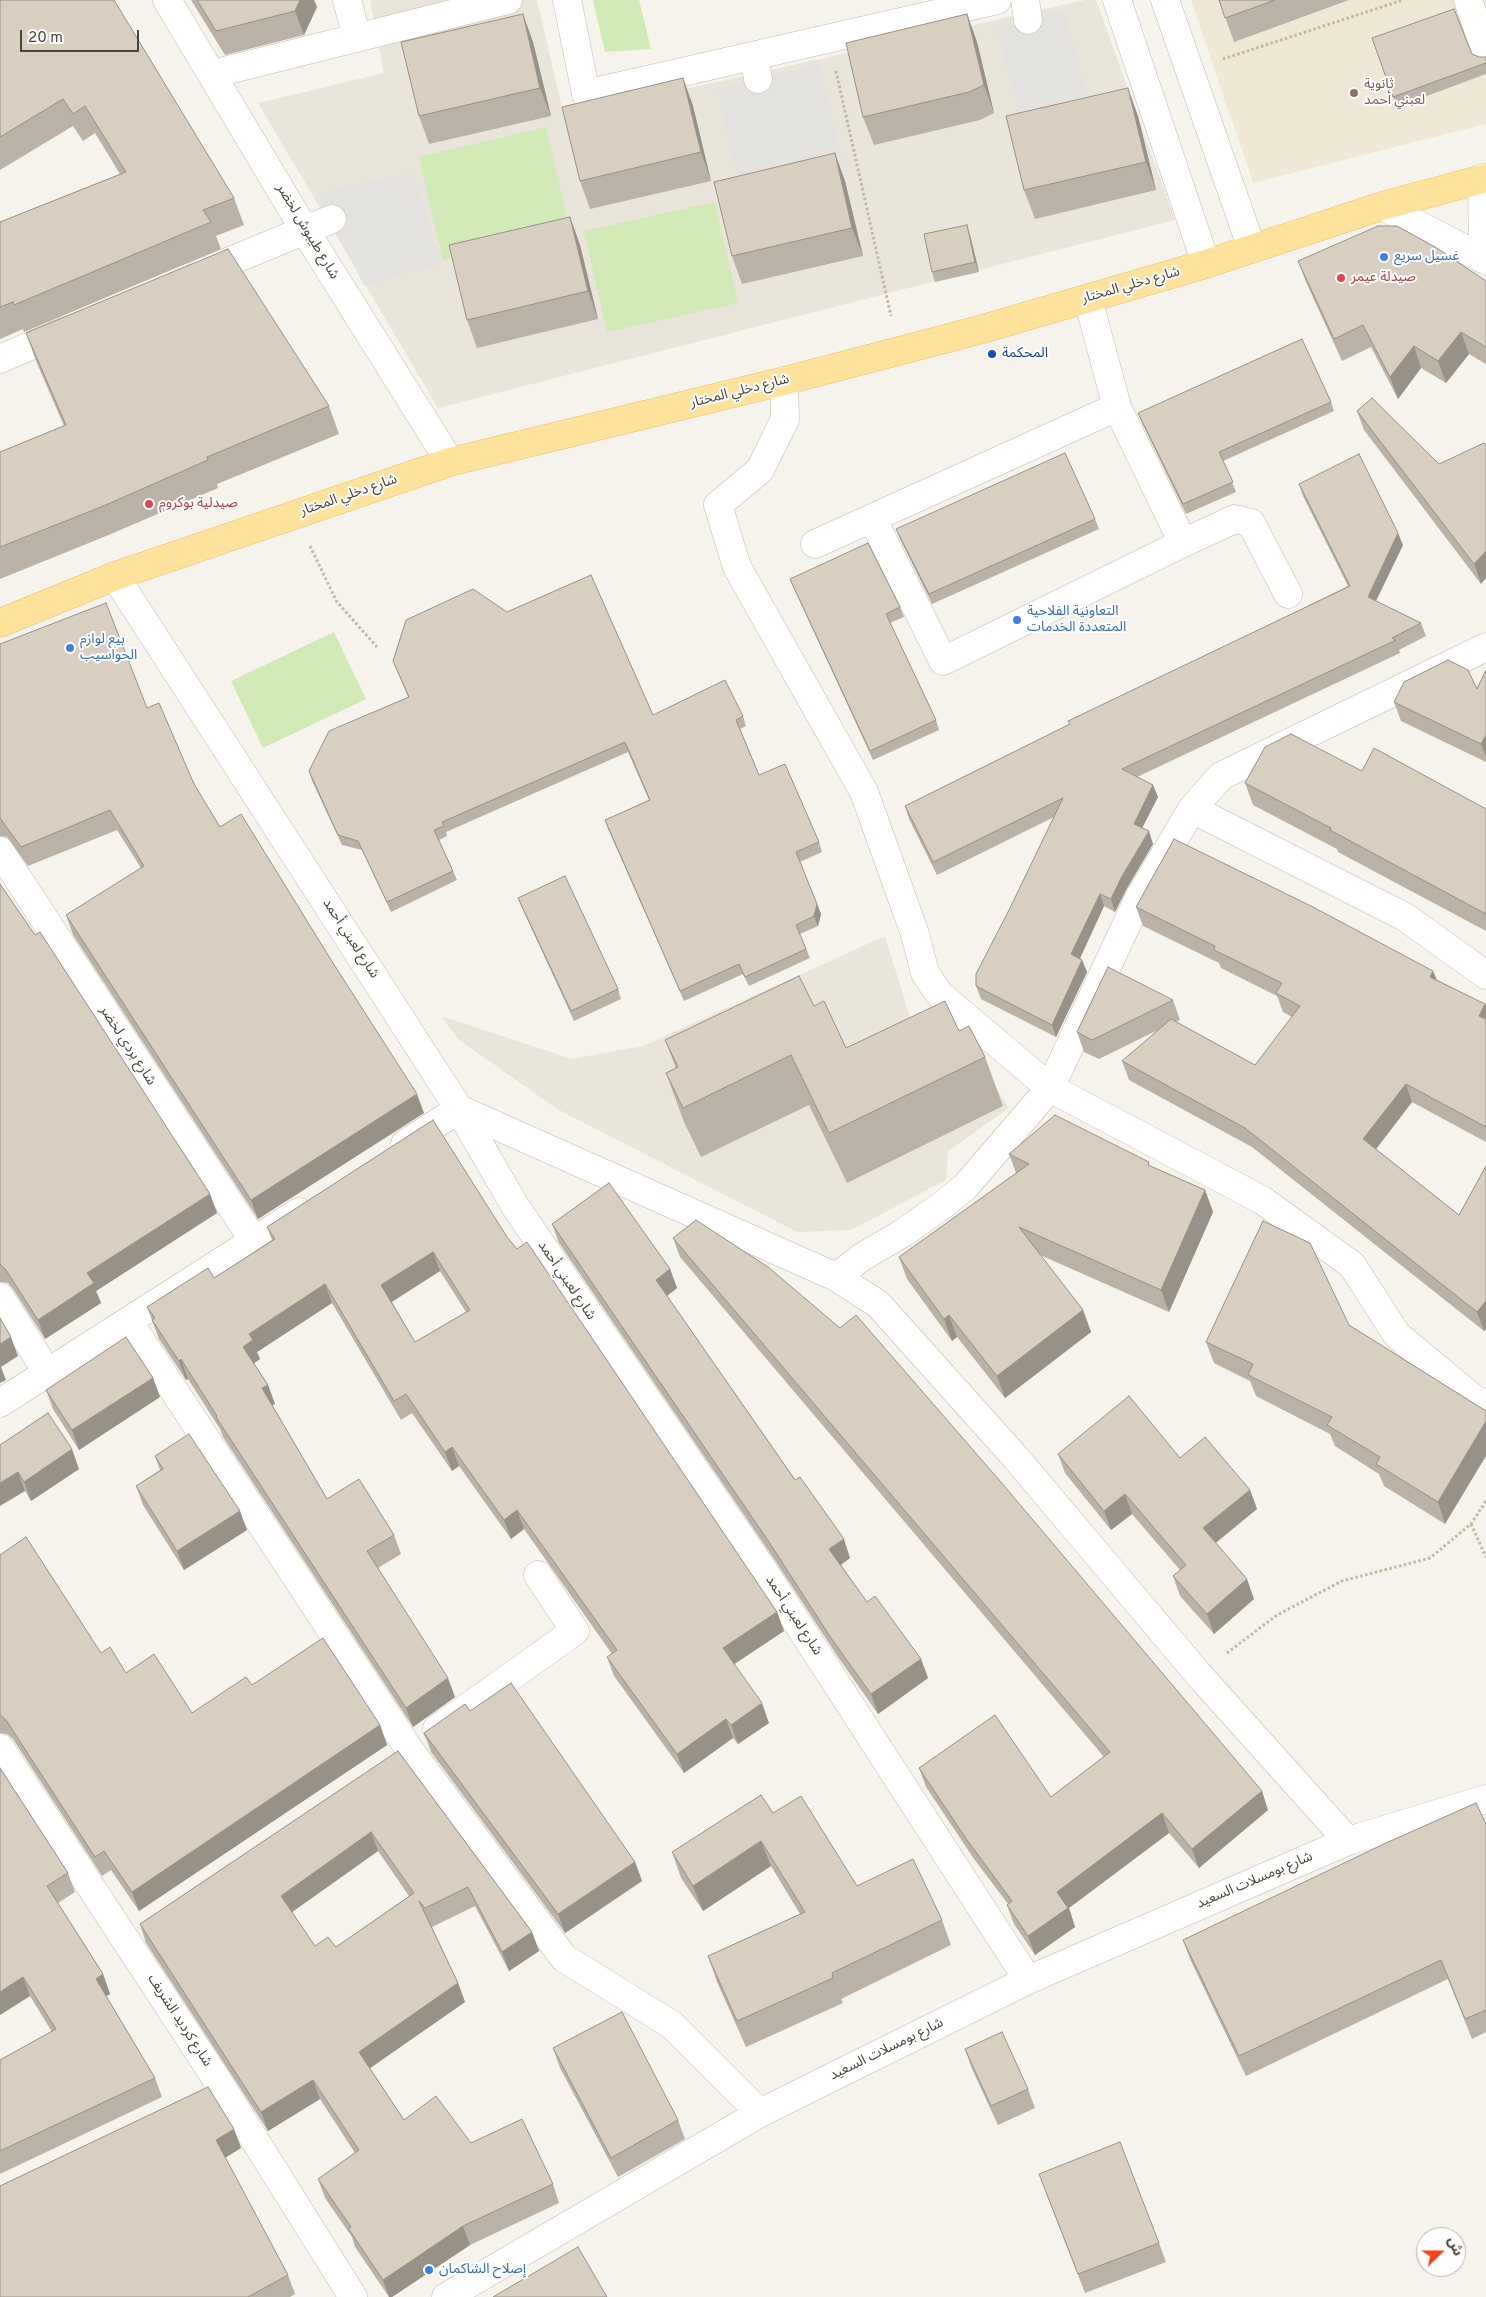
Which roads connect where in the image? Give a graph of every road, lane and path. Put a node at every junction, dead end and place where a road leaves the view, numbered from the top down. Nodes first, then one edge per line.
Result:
1 (167, 0) edge
2 (347, 0) edge
3 (508, 0) edge
4 (567, 0) edge
5 (997, 0) edge
6 (1117, 0) edge
7 (1164, 0) edge
8 (1402, 0) edge
9 (1468, 0) edge
10 (357, 38) junction
11 (828, 39) junction
12 (1486, 52) edge
13 (1190, 70) junction
14 (212, 74) junction
15 (1484, 178) edge
16 (1382, 206) junction
17 (332, 219) dead end
18 (304, 229) junction
19 (1252, 249) junction
20 (1485, 260) edge
21 (1206, 264) junction
22 (179, 283) edge
23 (1088, 299) junction
24 (90, 321) edge
25 (900, 351) junction
26 (0, 359) edge
27 (784, 381) junction
28 (1117, 407) junction
29 (450, 462) junction
30 (872, 518) junction
31 (1183, 543) junction
32 (815, 544) dead end
33 (314, 553) dead end
34 (115, 576) junction
35 (1288, 594) dead end
36 (0, 623) edge
37 (377, 647) dead end
38 (1486, 647) edge
39 (1192, 809) junction
40 (0, 851) edge
41 (1486, 975) edge
42 (1050, 1088) junction
43 (459, 1109) junction
44 (385, 1156) edge
45 (319, 1199) edge
46 (254, 1241) junction
47 (836, 1277) junction
48 (0, 1297) edge
49 (129, 1322) junction
50 (47, 1372) junction
51 (0, 1403) edge
52 (1486, 1409) edge
53 (1486, 1501) edge
54 (1471, 1524) junction
55 (1486, 1558) edge
56 (538, 1575) dead end
57 (1199, 1675) junction
58 (409, 1749) junction
59 (4, 1765) edge
60 (384, 1765) edge
61 (1486, 1800) edge
62 (1348, 1842) junction
63 (149, 1922) edge
64 (125, 1939) junction
65 (1028, 1980) junction
66 (221, 2086) junction
67 (194, 2098) edge
68 (760, 2113) junction
69 (353, 2297) edge
70 (446, 2297) edge

1 - 14 street, شارع طيبوش لخضر
2 - 10 street
3 - 10 street
4 - 11 street
5 - 11 street
6 - 21 street
7 - 13 street
8 - 13 path
9 - 12 street
10 - 14 street
11 - 25 path
13 - 19 street
14 - 18 street, شارع طيبوش لخضر
15 - 16 main road, شارع دخلي المختار
15 - 20 street
16 - 19 main road, شارع دخلي المختار
16 - 20 street
17 - 18 street
18 - 22 street
18 - 29 street, شارع طيبوش لخضر
19 - 21 main road, شارع دخلي المختار
21 - 23 main road, شارع دخلي المختار
23 - 25 main road, شارع دخلي المختار
23 - 28 street
24 - 26 street
25 - 27 main road, شارع دخلي المختار
27 - 29 main road, شارع دخلي المختار
27 - 42 street
28 - 30 street
28 - 31 street
29 - 34 main road, شارع دخلي المختار
30 - 31 street
30 - 32 street
31 - 35 street
33 - 37 path
34 - 36 main road, شارع دخلي المختار
34 - 43 street, شارع لعبني أحمد
38 - 39 street
39 - 41 street
39 - 42 street
40 - 46 street, شارع بردي لخضر
42 - 47 street
42 - 52 street
43 - 44 street
43 - 47 street
43 - 65 street, شارع لعبني أحمد
45 - 46 street
46 - 49 street
47 - 57 street
48 - 50 street
49 - 50 street
49 - 58 street
50 - 51 street
53 - 54 path
54 - 55 path
54 - 57 path
56 - 58 street
57 - 62 street
58 - 60 street
58 - 68 street
59 - 64 street, شارع كرديد الشريف
61 - 62 street, شارع بومسلات السعيد
62 - 65 street, شارع بومسلات السعيد
63 - 64 street
64 - 66 street, شارع كرديد الشريف
65 - 68 street, شارع بومسلات السعيد
66 - 67 street
66 - 69 street, شارع كرديد الشريف
68 - 70 street, شارع بومسلات السعيد

